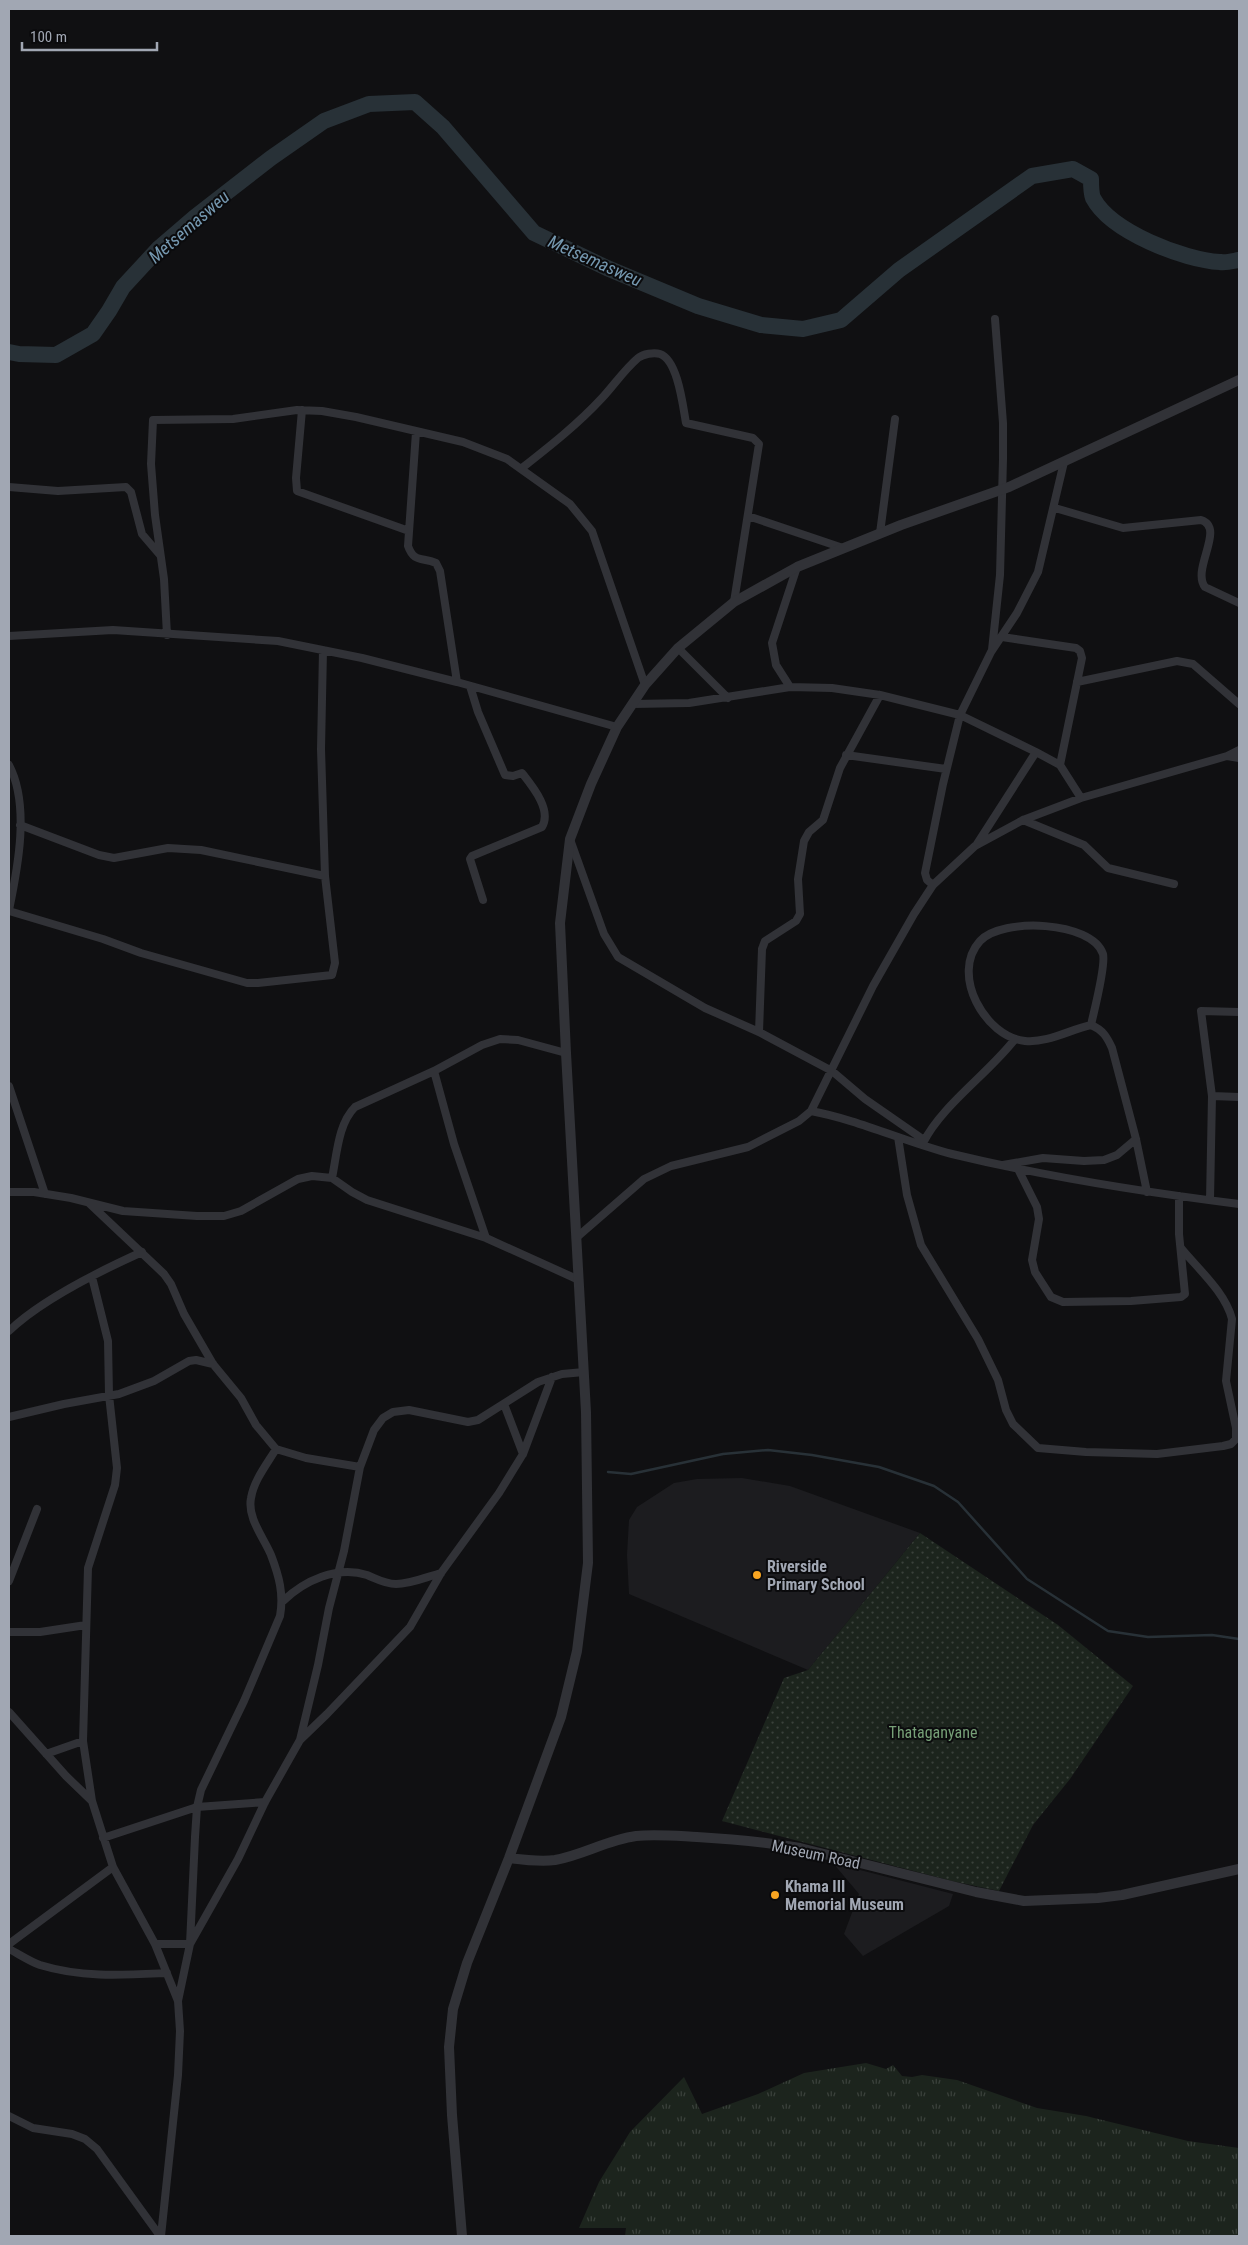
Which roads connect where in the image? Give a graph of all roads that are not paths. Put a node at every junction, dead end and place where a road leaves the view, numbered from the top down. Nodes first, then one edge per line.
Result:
1 (995, 319) dead end
2 (1239, 380) edge
3 (302, 410) junction
4 (895, 419) dead end
5 (416, 432) junction
6 (1064, 462) junction
7 (522, 468) junction
8 (9, 487) edge
9 (1002, 490) junction
10 (1055, 508) junction
11 (748, 516) junction
12 (409, 531) junction
13 (880, 533) junction
14 (843, 548) junction
15 (160, 555) junction
16 (797, 567) junction
17 (734, 602) junction
18 (1239, 603) edge
19 (167, 635) junction
20 (9, 636) edge
21 (1002, 637) junction
22 (678, 648) junction
23 (323, 650) junction
24 (991, 652) junction
25 (457, 682) junction
26 (1077, 682) junction
27 (646, 685) junction
28 (470, 686) junction
29 (790, 687) junction
30 (880, 695) junction
31 (728, 698) junction
32 (633, 704) junction
33 (1239, 704) edge
34 (960, 714) junction
35 (617, 727) junction
36 (1239, 750) edge
37 (1036, 752) junction
38 (846, 755) junction
39 (1227, 756) junction
40 (1239, 758) edge
41 (9, 765) edge
42 (1060, 765) junction
43 (946, 769) junction
44 (1081, 798) junction
45 (1023, 820) junction
46 (20, 824) junction
47 (570, 839) junction
48 (975, 846) junction
49 (325, 876) junction
50 (1174, 884) dead end
51 (932, 885) junction
52 (483, 900) dead end
53 (9, 910) edge
54 (1239, 1012) edge
55 (1091, 1025) junction
56 (759, 1032) junction
57 (1015, 1039) junction
58 (566, 1053) junction
59 (832, 1070) junction
60 (434, 1071) junction
61 (9, 1086) edge
62 (1212, 1096) junction
63 (1239, 1097) edge
64 (811, 1111) junction
65 (898, 1137) junction
66 (1136, 1139) junction
67 (923, 1143) junction
68 (1000, 1165) junction
69 (1018, 1169) junction
70 (332, 1178) junction
71 (9, 1192) edge
72 (1147, 1192) junction
73 (45, 1194) junction
74 (1179, 1196) junction
75 (1210, 1200) junction
76 (88, 1203) junction
77 (1239, 1204) edge
78 (486, 1238) junction
79 (576, 1238) junction
80 (1181, 1248) junction
81 (142, 1252) junction
82 (92, 1277) junction
83 (578, 1280) junction
84 (9, 1332) edge
85 (213, 1364) junction
86 (584, 1372) junction
87 (552, 1377) junction
88 (109, 1395) junction
89 (504, 1404) junction
90 (9, 1417) edge
91 (276, 1449) junction
92 (523, 1454) junction
93 (360, 1466) junction
94 (37, 1509) dead end
95 (338, 1572) junction
96 (441, 1573) junction
97 (9, 1581) edge
98 (283, 1601) junction
99 (86, 1625) junction
100 (9, 1632) edge
101 (9, 1712) edge
102 (300, 1740) junction
103 (82, 1741) junction
104 (46, 1754) junction
105 (92, 1801) junction
106 (265, 1802) junction
107 (197, 1807) junction
108 (103, 1838) junction
109 (509, 1858) junction
110 (113, 1866) junction
111 (1239, 1870) edge
112 (9, 1944) edge
113 (155, 1944) junction
114 (190, 1944) junction
115 (9, 1949) edge
116 (167, 1973) junction
117 (178, 2001) junction
118 (9, 2116) edge
119 (161, 2236) edge
120 (462, 2236) edge

1 - 9 street
2 - 6 street
3 - 5 street
3 - 12 street
3 - 15 street
4 - 13 street
5 - 7 street
5 - 12 street
6 - 9 street
6 - 10 street
7 - 11 street
7 - 27 street
8 - 15 street
9 - 13 street
9 - 24 street
10 - 18 street
10 - 21 street
11 - 14 street
11 - 17 street
12 - 25 street
13 - 14 street
14 - 16 street
15 - 19 street
16 - 17 street
16 - 29 street
17 - 22 street
19 - 20 street
19 - 23 street
21 - 24 street
21 - 26 street
22 - 27 street
22 - 31 street
23 - 25 street
23 - 49 street
24 - 34 street
25 - 28 street
26 - 33 street
26 - 42 street
27 - 32 street
28 - 35 street
28 - 52 street
29 - 30 street
29 - 31 street
30 - 34 street
30 - 38 street
31 - 32 street
32 - 35 street
34 - 37 street
34 - 43 street
35 - 47 street
36 - 39 street
37 - 42 street
37 - 48 street
38 - 43 street
38 - 56 street
39 - 40 street
39 - 44 street
41 - 46 street
42 - 44 street
43 - 51 street
44 - 45 street
45 - 48 street
45 - 50 street
46 - 49 street
46 - 53 street
47 - 56 street
47 - 58 street
48 - 51 street
49 - 53 street
51 - 59 street
54 - 62 street
55 - 57 street
55 - 57 street
55 - 66 street
56 - 59 street
57 - 67 street
58 - 60 street
58 - 79 street
59 - 64 street
59 - 67 street
60 - 70 street
60 - 78 street
61 - 73 street
62 - 63 street
62 - 75 street
64 - 65 street
64 - 79 street
65 - 67 street
65 - 80 street
66 - 68 street
66 - 72 street
67 - 68 street
68 - 69 street
69 - 72 street
69 - 80 street
70 - 76 street
70 - 78 street
71 - 73 street
72 - 74 street
73 - 76 street
74 - 75 street
74 - 80 street
75 - 77 street
76 - 81 street
78 - 83 street
79 - 83 street
81 - 82 street
81 - 85 street
82 - 84 street
82 - 88 street
83 - 86 street
85 - 88 street
85 - 91 street
86 - 87 street
86 - 109 street
87 - 89 street
87 - 92 street
88 - 90 street
88 - 99 street
89 - 92 street
89 - 93 street
91 - 93 street
91 - 98 street
92 - 96 street
93 - 95 street
94 - 97 street
95 - 96 street
95 - 98 street
95 - 102 street
96 - 102 street
98 - 107 street
99 - 100 street
99 - 103 street
101 - 104 street
102 - 106 street
103 - 104 street
103 - 105 street
104 - 105 street
105 - 108 street
106 - 107 street
106 - 114 street
107 - 108 street
107 - 114 street
108 - 110 street
109 - 111 street, Museum Road
109 - 120 street
110 - 112 street
110 - 113 street
113 - 114 street
113 - 116 street
114 - 117 street
115 - 116 street
116 - 117 street
117 - 119 street
118 - 119 street

